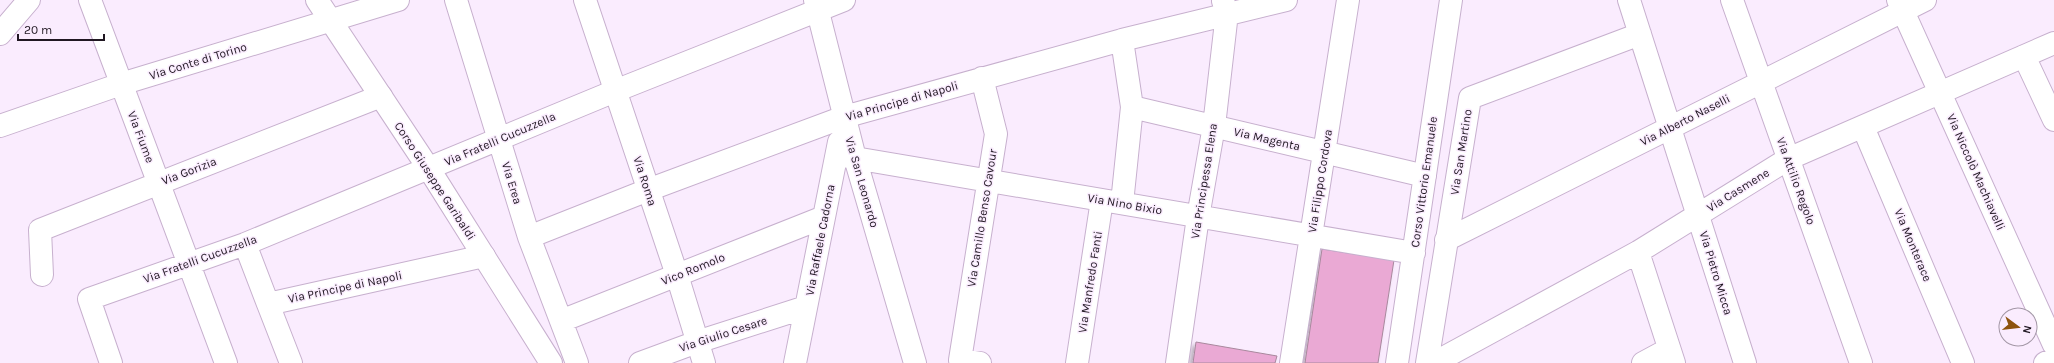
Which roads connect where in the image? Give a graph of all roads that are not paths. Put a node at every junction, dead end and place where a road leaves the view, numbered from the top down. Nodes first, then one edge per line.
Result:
1 (29, 0) edge
2 (90, 0) edge
3 (317, 0) edge
4 (398, 0) edge
5 (456, 0) edge
6 (585, 0) edge
7 (844, 0) edge
8 (1286, 0) edge
9 (1348, 0) edge
10 (1451, 0) edge
11 (1629, 0) edge
12 (1732, 0) edge
13 (1925, 0) edge
14 (816, 5) edge
15 (1900, 6) edge
16 (1225, 7) edge
17 (330, 21) junction
18 (0, 34) edge
19 (1640, 34) junction
20 (1122, 40) junction
21 (2054, 43) edge
22 (2024, 56) junction
23 (982, 78) junction
24 (1761, 82) junction
25 (121, 84) junction
26 (615, 91) junction
27 (1940, 93) junction
28 (381, 96) junction
29 (1132, 107) junction
30 (844, 117) junction
31 (2054, 120) edge
32 (0, 126) edge
33 (1214, 126) junction
34 (1863, 126) junction
35 (1670, 128) junction
36 (499, 139) junction
37 (1325, 152) junction
38 (846, 157) junction
39 (1788, 159) junction
40 (429, 169) junction
41 (1425, 176) junction
42 (988, 181) junction
43 (158, 183) junction
44 (648, 190) junction
45 (1112, 202) junction
46 (1698, 215) junction
47 (824, 217) junction
48 (1198, 217) junction
49 (1311, 235) junction
50 (529, 237) junction
51 (1446, 240) junction
52 (245, 244) junction
53 (1638, 252) junction
54 (1414, 253) junction
55 (484, 256) junction
56 (188, 263) junction
57 (42, 275) dead end
58 (677, 275) junction
59 (268, 304) junction
60 (806, 307) junction
61 (561, 321) junction
62 (697, 342) junction
63 (2054, 345) edge
64 (1672, 356) edge
65 (2054, 359) edge
66 (970, 361) edge
67 (111, 363) edge
68 (226, 363) edge
69 (291, 363) edge
70 (551, 363) edge
71 (577, 363) edge
72 (640, 363) edge
73 (704, 363) edge
74 (795, 363) edge
75 (914, 363) edge
76 (1077, 363) edge
77 (1177, 363) edge
78 (1292, 363) edge
79 (1397, 363) edge
80 (1427, 363) edge
81 (1434, 363) edge
82 (1643, 363) edge
83 (1745, 363) edge
84 (1861, 363) edge
85 (1963, 363) edge
86 (2045, 363) edge

1 - 18 street
2 - 25 street, Via Fiume
3 - 17 street, Corso Giuseppe Garibaldi
4 - 17 street, Via Conte di Torino
5 - 36 street, Via Erea
6 - 26 street, Via Roma
7 - 14 street, Via Fratelli Cucuzzella
8 - 16 street, Via Principe di Napoli
9 - 37 street, Via Filippo Cordova
10 - 41 street, Corso Vittorio Emanuele
11 - 19 street, Via Pietro Micca
12 - 24 street, Via Attilio Regolo
13 - 15 street, Via Alberto Naselli
14 - 26 street, Via Fratelli Cucuzzella
14 - 30 street, Via San Leonardo
15 - 24 street, Via Alberto Naselli
15 - 27 street, Via Niccolò Machiavelli
16 - 20 street, Via Principe di Napoli
16 - 33 street, Via Principessa Elena
17 - 25 street, Via Conte di Torino
17 - 28 street, Corso Giuseppe Garibaldi
19 - 35 street, Via Pietro Micca
19 - 51 street, Via San Martino
20 - 23 street, Via Principe di Napoli
20 - 29 street, Via Manfredo Fanti
21 - 22 street, Via Casmene
22 - 27 street, Via Casmene
22 - 31 street
23 - 30 street, Via Principe di Napoli
23 - 42 street, Via Camillo Benso Cavour
24 - 35 street, Via Alberto Naselli
24 - 39 street, Via Attilio Regolo
25 - 32 street, Via Conte di Torino
25 - 43 street, Via Fiume
26 - 36 street, Via Fratelli Cucuzzella
26 - 44 street, Via Roma
27 - 34 street, Via Casmene
27 - 63 street, Via Niccolò Machiavelli
28 - 40 street, Corso Giuseppe Garibaldi
28 - 43 street, Via Gorizia
29 - 33 street, Via Magenta
29 - 45 street, Via Manfredo Fanti
30 - 38 street, Via San Leonardo
30 - 44 street, Via Principe di Napoli
33 - 37 street, Via Magenta
33 - 48 street, Via Principessa Elena
34 - 39 street, Via Casmene
34 - 85 street, Via Monterace
35 - 46 street, Via Pietro Micca
35 - 51 street, Via Alberto Naselli
36 - 40 street, Via Fratelli Cucuzzella
36 - 50 street, Via Erea
37 - 41 street, Via Magenta
37 - 49 street, Via Filippo Cordova
38 - 42 street, Via Nino Bixio
38 - 47 street, Via Raffaele Cadorna
38 - 75 street, Via San Leonardo
39 - 46 street, Via Casmene
39 - 84 street, Via Attilio Regolo
40 - 52 street, Via Fratelli Cucuzzella
40 - 55 street, Corso Giuseppe Garibaldi
41 - 54 street, Corso Vittorio Emanuele
42 - 45 street, Via Nino Bixio
42 - 66 street, Via Camillo Benso Cavour
43 - 56 street, Via Fiume
43 - 57 street, Via Gorizia
44 - 50 street, Via Principe di Napoli
44 - 58 street, Via Roma
45 - 48 street, Via Nino Bixio
45 - 76 street, Via Manfredo Fanti
46 - 53 street, Via Casmene
46 - 83 street, Via Pietro Micca
47 - 58 street, Vico Romolo
47 - 60 street, Via Raffaele Cadorna
48 - 49 street, Via Nino Bixio
48 - 77 street, Via Principessa Elena
49 - 54 street, Via Nino Bixio
49 - 78 street, Via Filippo Cordova
50 - 61 street, Via Erea
51 - 80 street, Via San Martino
52 - 56 street, Via Fratelli Cucuzzella
52 - 59 street
53 - 64 street
53 - 81 street, Via Casmene
54 - 79 street, Corso Vittorio Emanuele
55 - 59 street, Via Principe di Napoli
55 - 70 street, Corso Giuseppe Garibaldi
56 - 67 street, Via Fratelli Cucuzzella
56 - 68 street, Via Fiume
58 - 61 street, Vico Romolo
58 - 62 street, Via Roma
59 - 69 street
60 - 62 street, Via Giulio Cesare
60 - 74 street, Via Raffaele Cadorna
61 - 71 street, Via Erea
62 - 72 street, Via Giulio Cesare
62 - 73 street, Via Roma
64 - 82 street
65 - 86 street

